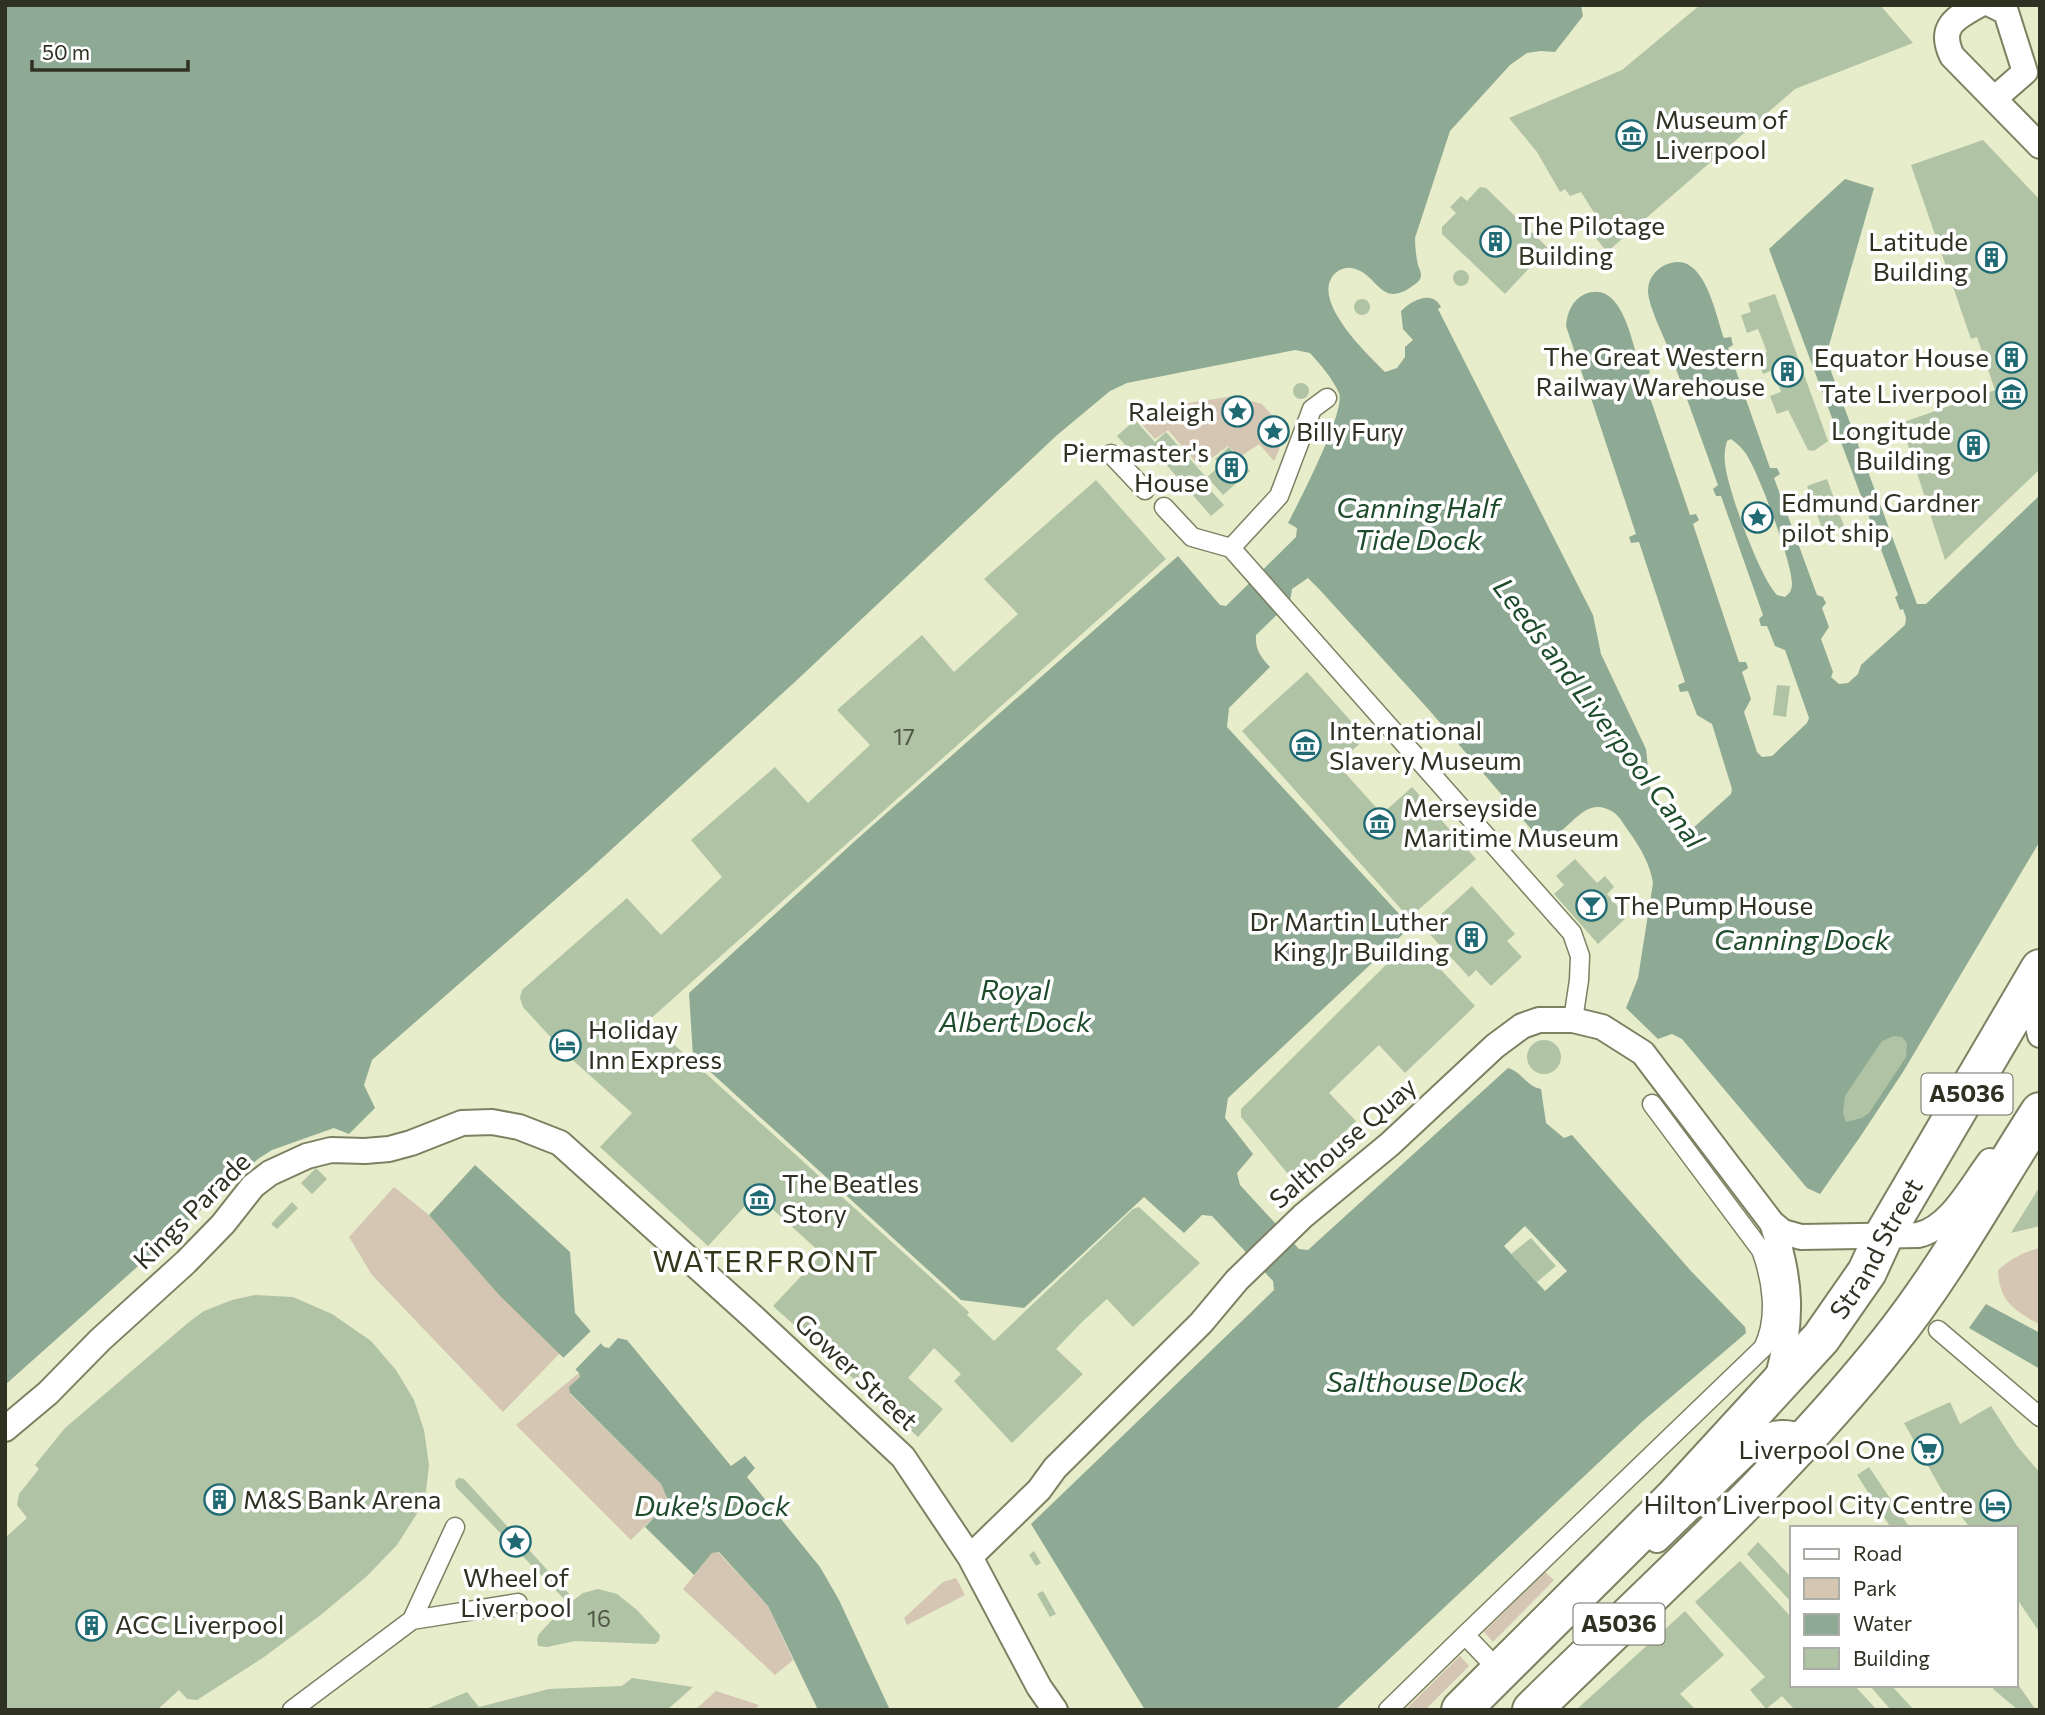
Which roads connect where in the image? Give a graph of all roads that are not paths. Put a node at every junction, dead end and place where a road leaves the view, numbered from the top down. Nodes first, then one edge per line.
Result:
1 (1979, 5) edge
2 (1992, 5) edge
3 (1994, 99) junction
4 (2040, 146) edge
5 (1327, 398) dead end
6 (1111, 454) dead end
7 (1145, 490) dead end
8 (1164, 507) dead end
9 (1235, 553) junction
10 (2034, 979) edge
11 (1573, 1020) junction
12 (2040, 1035) edge
13 (1652, 1104) dead end
14 (2033, 1123) edge
15 (546, 1137) joint
16 (1772, 1223) junction
17 (1884, 1235) junction
18 (1938, 1330) dead end
19 (1774, 1390) junction
20 (2040, 1418) edge
21 (5, 1429) edge
22 (1741, 1482) junction
23 (1689, 1517) junction
24 (455, 1527) dead end
25 (970, 1557) junction
26 (518, 1602) dead end
27 (412, 1620) junction
28 (1465, 1635) junction
29 (1486, 1657) dead end
30 (292, 1710) edge
31 (1055, 1710) edge
32 (1388, 1710) edge
33 (1461, 1710) edge
34 (1532, 1710) edge

1 - 3 street
2 - 3 street
3 - 4 street
5 - 9 street
6 - 7 street
8 - 9 street
9 - 11 street
10 - 12 street
10 - 17 highway, Strand Street / A5036
11 - 16 street, Salthouse Quay
11 - 25 street, Salthouse Quay
13 - 28 street
14 - 17 street, Salthouse Quay
14 - 22 highway, A5036
15 - 21 street, Kings Parade
15 - 25 street, Gower Street
16 - 17 street, Salthouse Quay
16 - 19 street, Salthouse Quay
17 - 19 highway, Strand Street / A5036
18 - 20 street
19 - 22 street, Salthouse Quay
19 - 23 highway, Strand Street / A5036
22 - 23 highway, A5036
23 - 33 highway, A5036
23 - 34 highway, A5036
24 - 27 street
25 - 31 street, Gower Street
26 - 27 street
27 - 30 street
28 - 29 street
28 - 32 street

